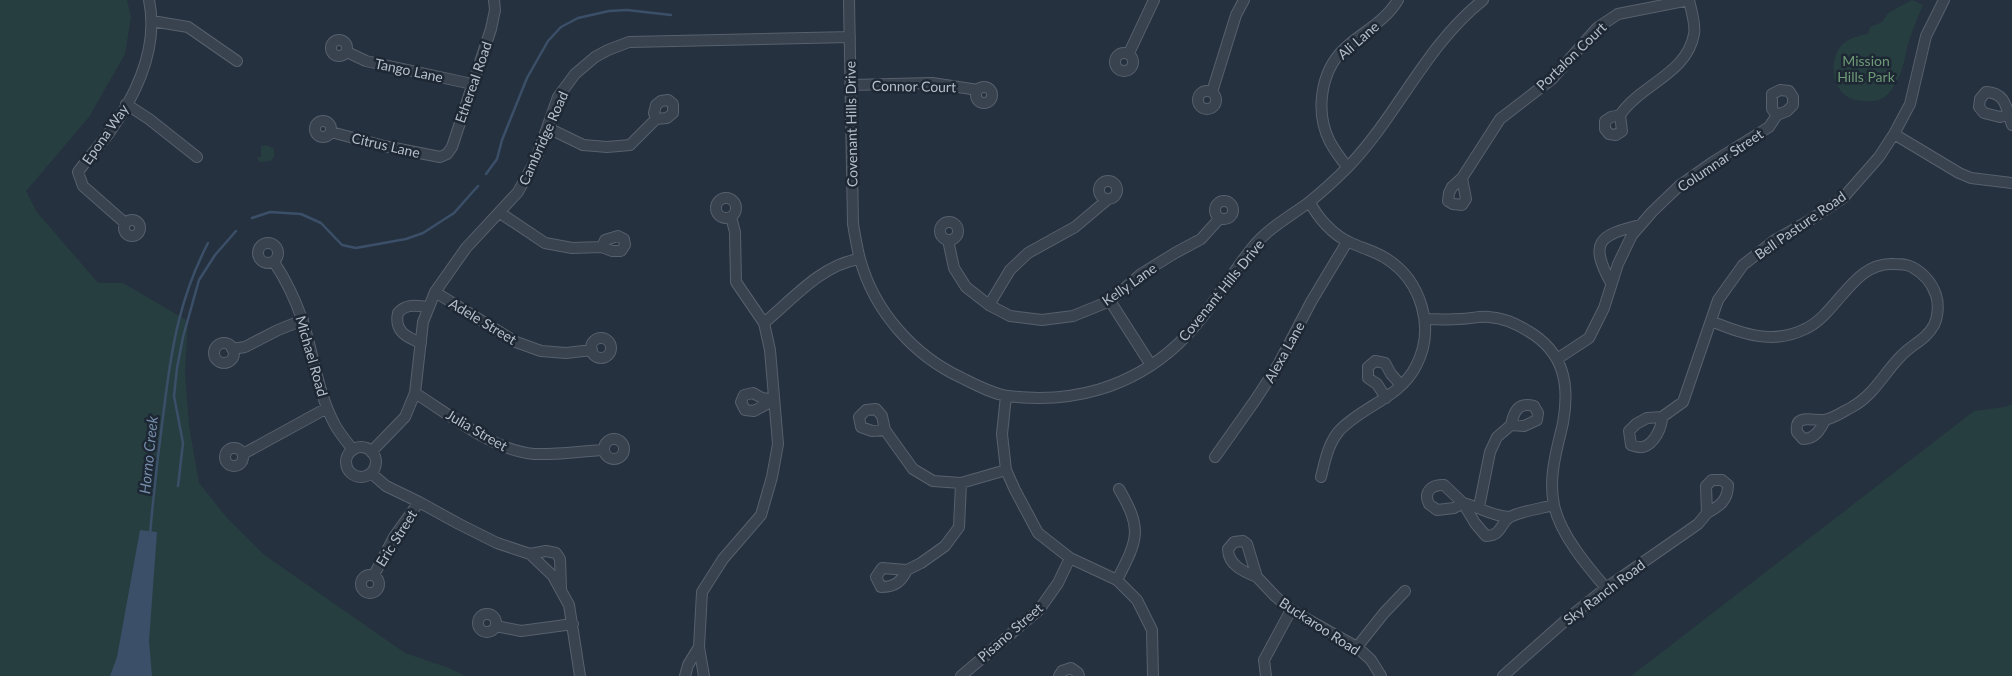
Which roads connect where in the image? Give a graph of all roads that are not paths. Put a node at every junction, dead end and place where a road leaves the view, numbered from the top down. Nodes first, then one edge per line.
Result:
1 (149, 0) edge
2 (494, 0) edge
3 (849, 0) edge
4 (1154, 0) edge
5 (1244, 0) edge
6 (1398, 0) edge
7 (1484, 0) edge
8 (1689, 0) edge
9 (1944, 0) edge
10 (152, 21) junction
11 (850, 37) junction
12 (347, 52) dead end
13 (1129, 53) dead end
14 (237, 60) dead end
15 (472, 84) junction
16 (851, 85) junction
17 (978, 90) dead end
18 (1212, 92) dead end
19 (126, 104) junction
20 (1620, 115) dead end
21 (1777, 115) dead end
22 (656, 119) dead end
23 (548, 128) junction
24 (331, 132) dead end
25 (1894, 134) junction
26 (197, 156) dead end
27 (440, 157) joint
28 (1347, 167) junction
29 (1462, 178) dead end
30 (2012, 183) edge
31 (1107, 200) dead end
32 (1310, 202) junction
33 (500, 214) junction
34 (730, 217) dead end
35 (1220, 218) dead end
36 (125, 223) dead end
37 (1640, 225) junction
38 (948, 240) dead end
39 (1347, 242) junction
40 (602, 247) dead end
41 (859, 259) junction
42 (274, 262) dead end
43 (1611, 284) junction
44 (434, 292) junction
45 (1110, 301) junction
46 (988, 306) junction
47 (429, 307) junction
48 (1425, 319) junction
49 (303, 320) junction
50 (1711, 322) junction
51 (764, 323) junction
52 (421, 343) junction
53 (232, 349) dead end
54 (592, 350) dead end
55 (1557, 359) junction
56 (1151, 364) junction
57 (1401, 385) junction
58 (415, 393) junction
59 (1006, 396) junction
60 (1386, 398) junction
61 (327, 408) junction
62 (1662, 417) dead end
63 (1825, 420) dead end
64 (1511, 425) dead end
65 (885, 430) dead end
66 (353, 450) junction
67 (604, 450) dead end
68 (371, 452) junction
69 (243, 454) dead end
70 (1215, 457) dead end
71 (1006, 470) junction
72 (371, 473) junction
73 (1321, 477) dead end
74 (961, 484) junction
75 (1119, 489) dead end
76 (419, 502) junction
77 (1554, 506) junction
78 (1479, 507) junction
79 (1708, 512) dead end
80 (1509, 517) junction
81 (530, 554) junction
82 (1070, 558) junction
83 (907, 570) dead end
84 (374, 575) dead end
85 (1257, 577) dead end
86 (1117, 580) junction
87 (1606, 588) junction
88 (561, 589) junction
89 (1405, 591) dead end
90 (1291, 610) junction
91 (573, 624) junction
92 (496, 626) dead end
93 (699, 646) junction
94 (1357, 647) junction
95 (580, 676) edge
96 (686, 676) edge
97 (704, 676) edge
98 (961, 676) edge
99 (1059, 676) edge
100 (1079, 676) edge
101 (1153, 676) edge
102 (1266, 676) edge
103 (1381, 676) edge
104 (1503, 676) edge

1 - 10 street, Epona Way
2 - 15 street, Ethereal Road
3 - 11 street, Covenant Hills Drive
4 - 13 street
5 - 18 street
6 - 28 street, Ali Lane
7 - 28 street, Covenant Hills Drive
8 - 20 street
8 - 29 street, Portalon Court
9 - 25 street, Bell Pasture Road
10 - 14 street
10 - 19 street, Epona Way
11 - 16 street, Covenant Hills Drive
11 - 23 street, Cambridge Road
12 - 15 street, Tango Lane
15 - 27 street, Ethereal Road
16 - 17 street, Connor Court
16 - 41 street, Covenant Hills Drive
19 - 26 street
19 - 36 street, Epona Way
21 - 37 street, Columnar Street
22 - 23 street
23 - 33 street, Cambridge Road
24 - 27 street, Citrus Lane
25 - 30 street
25 - 50 street, Bell Pasture Road
28 - 32 street, Covenant Hills Drive
31 - 46 street
32 - 39 street
32 - 56 street, Covenant Hills Drive
33 - 40 street
33 - 44 street, Cambridge Road
34 - 51 street
35 - 45 street, Kelly Lane
37 - 43 street, Columnar Street
37 - 43 street
38 - 46 street, Kelly Lane
39 - 48 street
39 - 70 street, Alexa Lane
41 - 51 street
41 - 59 street, Covenant Hills Drive
42 - 49 street, Michael Road
43 - 55 street, Columnar Street
44 - 47 street, Cambridge Road
44 - 54 street, Adele Street
45 - 46 street, Kelly Lane
45 - 56 street
47 - 52 street, Cambridge Road
47 - 52 street
48 - 55 street
48 - 57 street
49 - 53 street
49 - 61 street, Michael Road
50 - 62 street, Bell Pasture Road
50 - 63 street
51 - 93 street
52 - 58 street, Cambridge Road
55 - 77 street
56 - 59 street, Covenant Hills Drive
57 - 60 street
57 - 60 street
58 - 67 street, Julia Street
58 - 68 street, Cambridge Road
59 - 71 street
60 - 73 street
61 - 66 street, Michael Road
61 - 69 street
64 - 78 street
65 - 74 street
66 - 68 street
66 - 72 street
68 - 72 street
71 - 74 street
71 - 82 street
72 - 76 street
74 - 83 street
75 - 86 street
76 - 81 street
76 - 84 street, Eric Street
77 - 80 street
77 - 87 street
78 - 80 street
78 - 80 street
79 - 87 street, Sky Ranch Road
81 - 88 street
81 - 88 street
82 - 86 street
82 - 98 street, Pisano Street
85 - 90 street, Buckaroo Road
86 - 101 street
87 - 104 street, Sky Ranch Road
88 - 91 street
89 - 94 street
90 - 94 street, Buckaroo Road
90 - 102 street
91 - 92 street
91 - 95 street
93 - 96 street
93 - 97 street
94 - 103 street, Buckaroo Road
99 - 100 street

